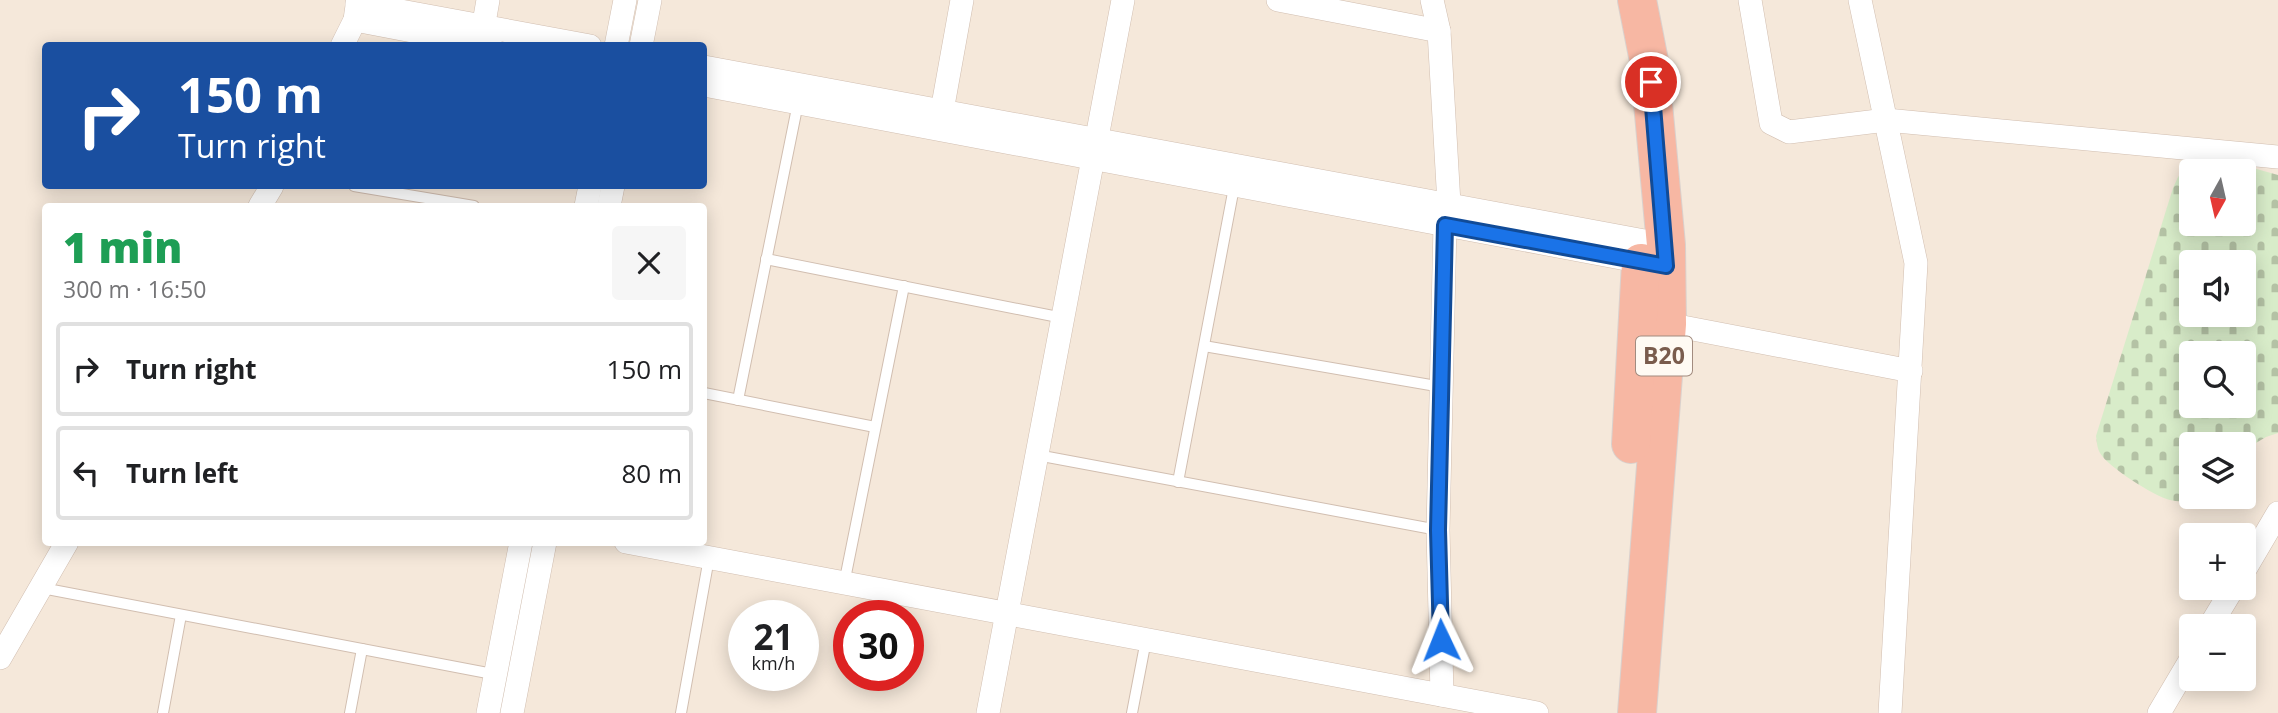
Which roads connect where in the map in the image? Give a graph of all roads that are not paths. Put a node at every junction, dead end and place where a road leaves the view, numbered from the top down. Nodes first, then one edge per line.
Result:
1 (488, 0) edge
2 (625, 0) edge
3 (650, 0) edge
4 (962, 0) edge
5 (1123, 0) edge
6 (1278, 0) edge
7 (1432, 0) edge
8 (1616, 0) edge
9 (1637, 0) edge
10 (1749, 0) edge
11 (1860, 0) edge
12 (357, 7) edge
13 (1439, 31) junction
14 (485, 38) edge
15 (344, 42) edge
16 (538, 42) edge
17 (617, 42) edge
18 (642, 42) edge
19 (707, 67) edge
20 (707, 86) edge
21 (798, 103) junction
22 (942, 111) junction
23 (1886, 120) junction
24 (1095, 149) junction
25 (2278, 157) edge
26 (1236, 175) junction
27 (370, 189) edge
28 (442, 203) edge
29 (1447, 215) junction
30 (1653, 253) junction
31 (766, 259) junction
32 (904, 286) junction
33 (1063, 318) junction
34 (1667, 324) junction
35 (1204, 346) junction
36 (1911, 371) junction
37 (1442, 387) junction
38 (707, 394) edge
39 (738, 400) junction
40 (875, 427) junction
41 (1037, 455) junction
42 (1178, 482) junction
43 (2278, 513) edge
44 (1438, 530) junction
45 (66, 546) edge
46 (520, 546) edge
47 (544, 546) edge
48 (647, 546) edge
49 (2256, 551) edge
50 (709, 558) junction
51 (844, 584) junction
52 (42, 588) junction
53 (1007, 614) junction
54 (181, 615) junction
55 (1146, 640) junction
56 (362, 649) junction
57 (0, 658) edge
58 (496, 675) junction
59 (518, 679) junction
60 (2179, 679) edge
61 (1436, 701) edge
62 (163, 713) edge
63 (350, 713) edge
64 (488, 713) edge
65 (512, 713) edge
66 (682, 713) edge
67 (988, 713) edge
68 (1132, 713) edge
69 (1537, 713) edge
70 (1612, 713) edge
71 (1637, 713) edge
72 (1890, 713) edge
73 (2159, 713) edge

1 - 14 street
2 - 17 street
3 - 18 street
4 - 22 street
5 - 24 street
6 - 13 street
7 - 13 street
8 - 30 highway, B20
9 - 30 highway, B20
10 - 23 street
11 - 23 street
12 - 14 street
12 - 15 street
13 - 29 street
14 - 16 street
19 - 22 street
20 - 21 street
21 - 24 street
21 - 31 lane
22 - 24 street
23 - 25 street
23 - 36 street
24 - 26 street
24 - 33 street
26 - 29 street
26 - 35 lane
27 - 28 lane
29 - 30 street
29 - 37 street
30 - 34 highway, B20
30 - 70 highway, B20
31 - 32 lane
31 - 39 lane
32 - 33 lane
32 - 40 lane
33 - 41 street
34 - 36 street
34 - 71 highway, B20
35 - 37 lane
35 - 42 lane
36 - 72 street
37 - 44 street
38 - 39 lane
39 - 40 lane
40 - 51 lane
41 - 42 lane
41 - 53 street
42 - 44 lane
43 - 49 street
44 - 61 street
45 - 52 street
46 - 58 street
47 - 59 street
48 - 50 street
50 - 51 street
50 - 66 lane
51 - 53 street
52 - 54 lane
52 - 57 street
53 - 55 street
53 - 67 street
54 - 56 lane
54 - 62 lane
55 - 61 street
55 - 68 lane
56 - 58 lane
56 - 63 lane
58 - 59 lane
58 - 64 street
59 - 65 street
60 - 73 street
61 - 69 street

